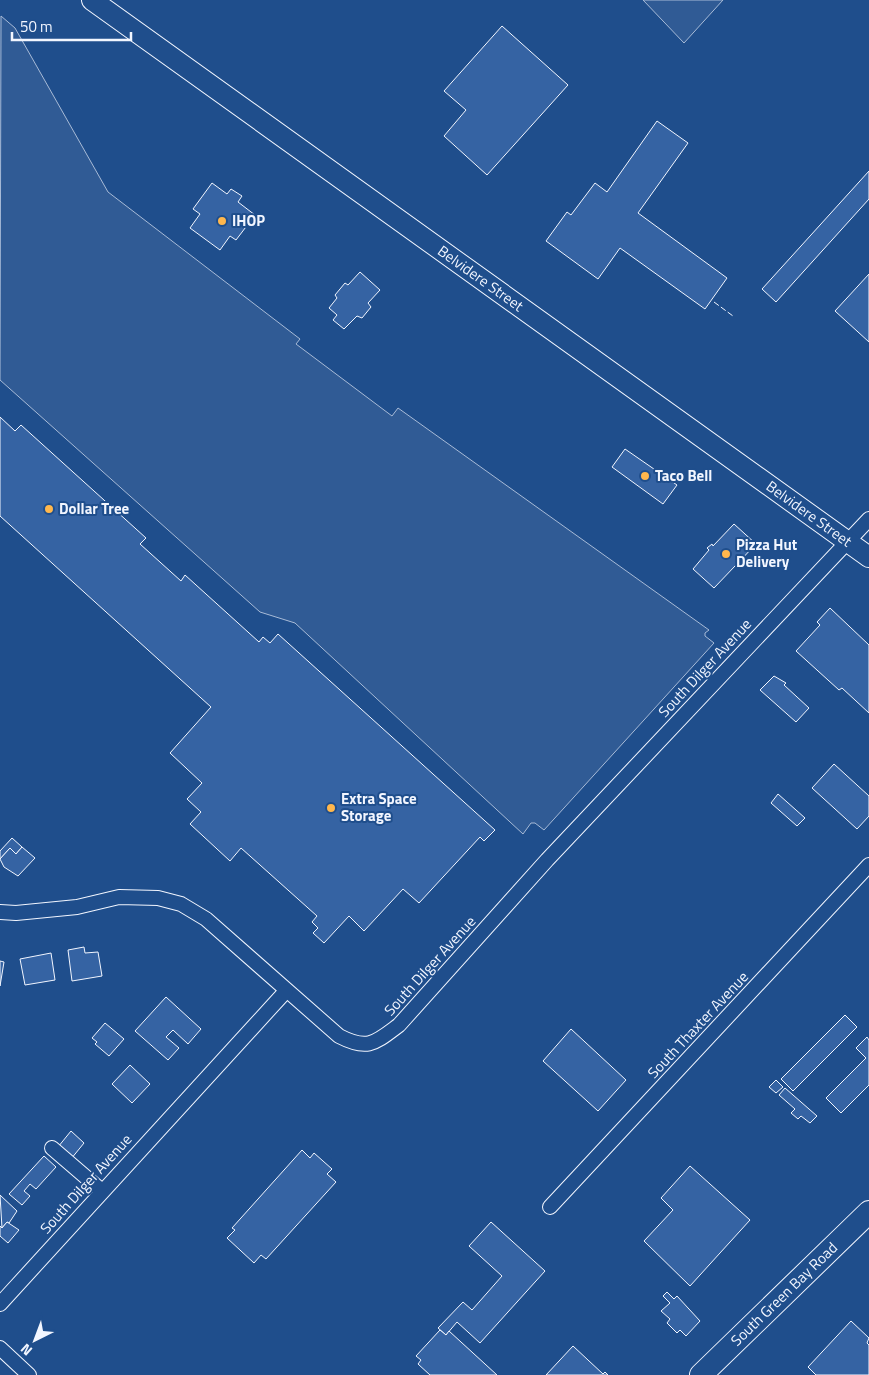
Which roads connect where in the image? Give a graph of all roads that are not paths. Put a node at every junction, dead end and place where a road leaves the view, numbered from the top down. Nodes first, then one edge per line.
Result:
1 (92, 0) edge
2 (869, 519) edge
3 (848, 542) junction
4 (869, 557) edge
5 (869, 865) edge
6 (0, 912) edge
7 (286, 991) junction
8 (52, 1148) dead end
9 (102, 1191) junction
10 (550, 1207) dead end
11 (869, 1212) edge
12 (0, 1304) edge
13 (0, 1348) edge
14 (29, 1375) edge
15 (701, 1375) edge

1 - 3 main road, Belvidere Street
2 - 3 street, South Dilger Avenue
3 - 4 main road, Belvidere Street
3 - 7 street, South Dilger Avenue
5 - 10 street, South Thaxter Avenue
6 - 7 street
7 - 9 street, South Dilger Avenue
8 - 9 street
9 - 12 street, South Dilger Avenue
11 - 15 main road, South Green Bay Road
13 - 14 street

